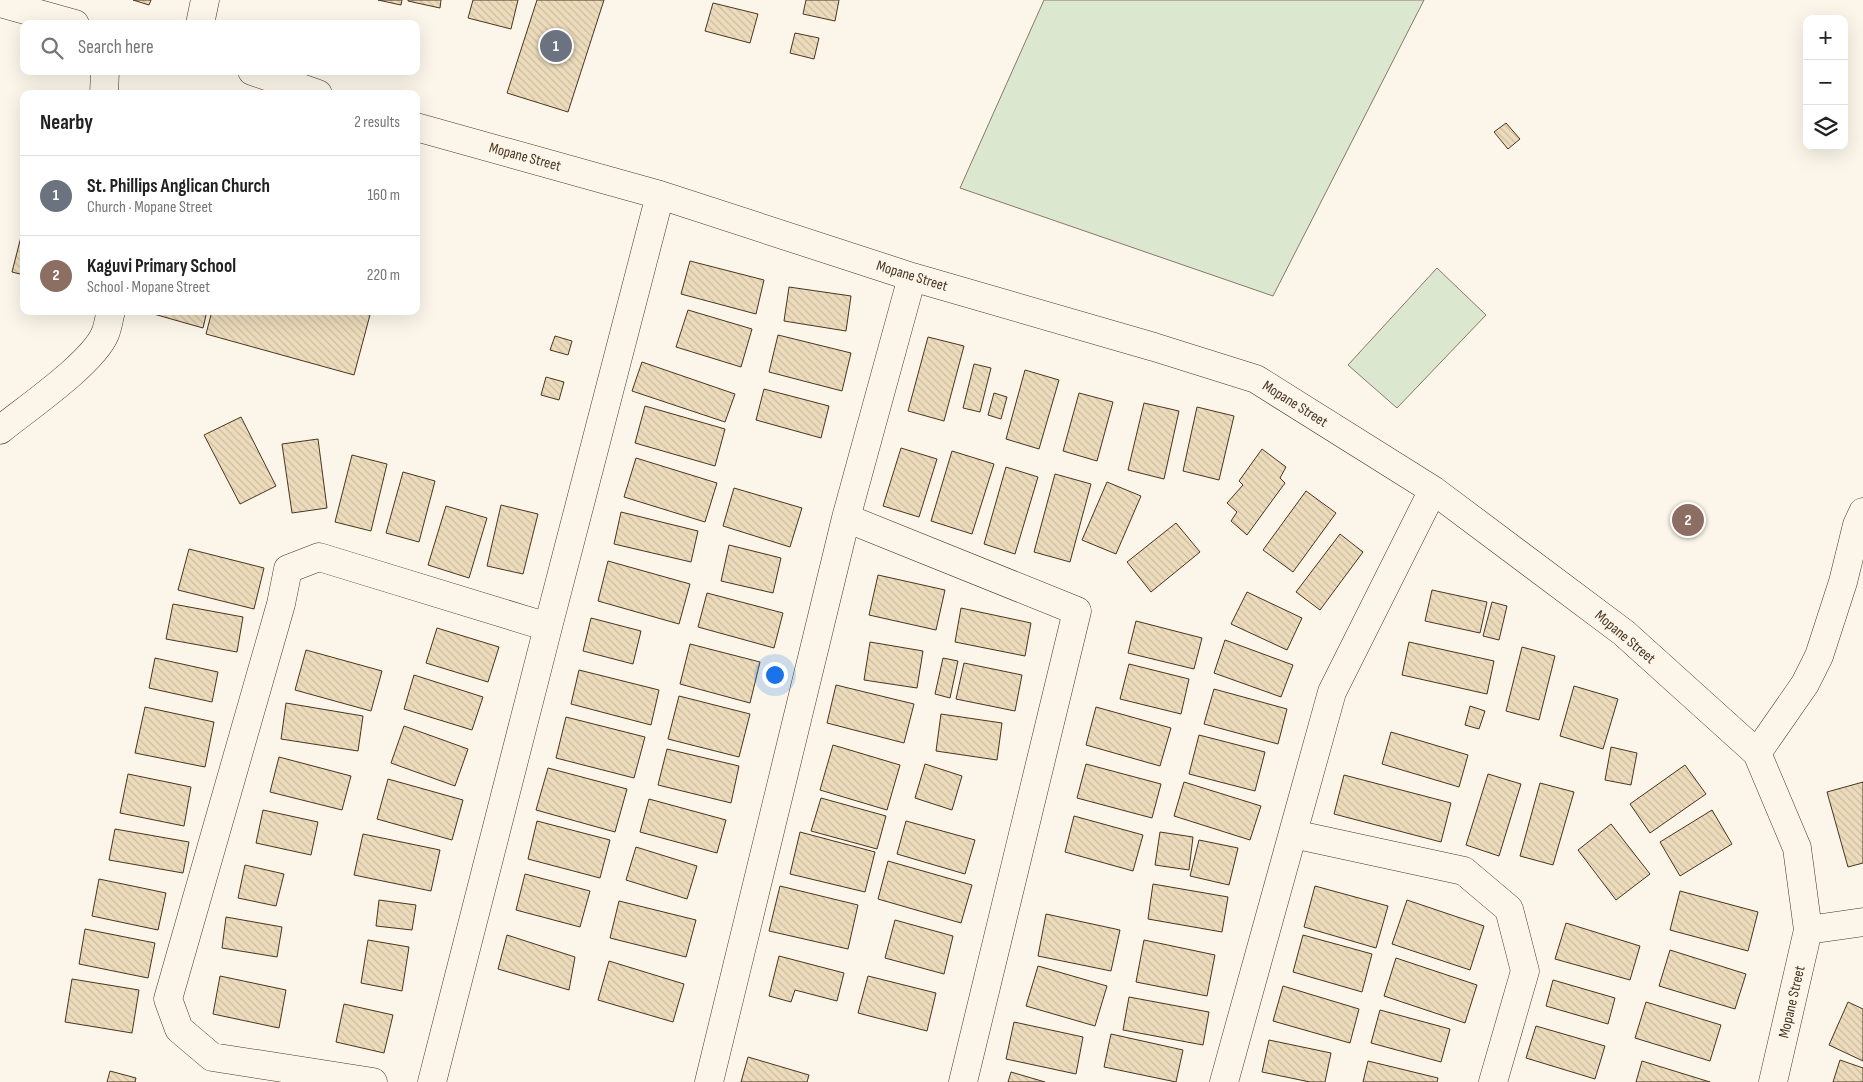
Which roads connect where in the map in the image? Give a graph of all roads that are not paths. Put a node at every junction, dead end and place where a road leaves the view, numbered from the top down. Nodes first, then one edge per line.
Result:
1 (205, 0) edge
2 (0, 4) edge
3 (60, 20) edge
4 (201, 20) edge
5 (105, 75) edge
6 (263, 75) edge
7 (104, 90) edge
8 (307, 90) edge
9 (420, 128) edge
10 (660, 194) junction
11 (912, 277) junction
12 (110, 315) edge
13 (0, 430) edge
14 (1432, 490) junction
15 (1863, 512) edge
16 (846, 518) junction
17 (548, 627) junction
18 (1757, 753) junction
19 (1292, 834) junction
20 (1863, 922) edge
21 (1808, 930) junction
22 (373, 1082) edge
23 (432, 1082) edge
24 (709, 1082) edge
25 (963, 1082) edge
26 (1224, 1082) edge
27 (1493, 1082) edge
28 (1773, 1082) edge

1 - 4 street
2 - 3 street
5 - 7 street
6 - 8 street
9 - 10 street, Mopane Street
10 - 11 street, Mopane Street
10 - 17 street
11 - 14 street, Mopane Street
11 - 16 street
12 - 13 street
14 - 18 street, Mopane Street
14 - 19 street
15 - 18 street
16 - 24 street
16 - 25 street
17 - 22 street
17 - 23 street
18 - 21 street, Mopane Street
19 - 26 street
19 - 27 street
20 - 21 street
21 - 28 street, Mopane Street

